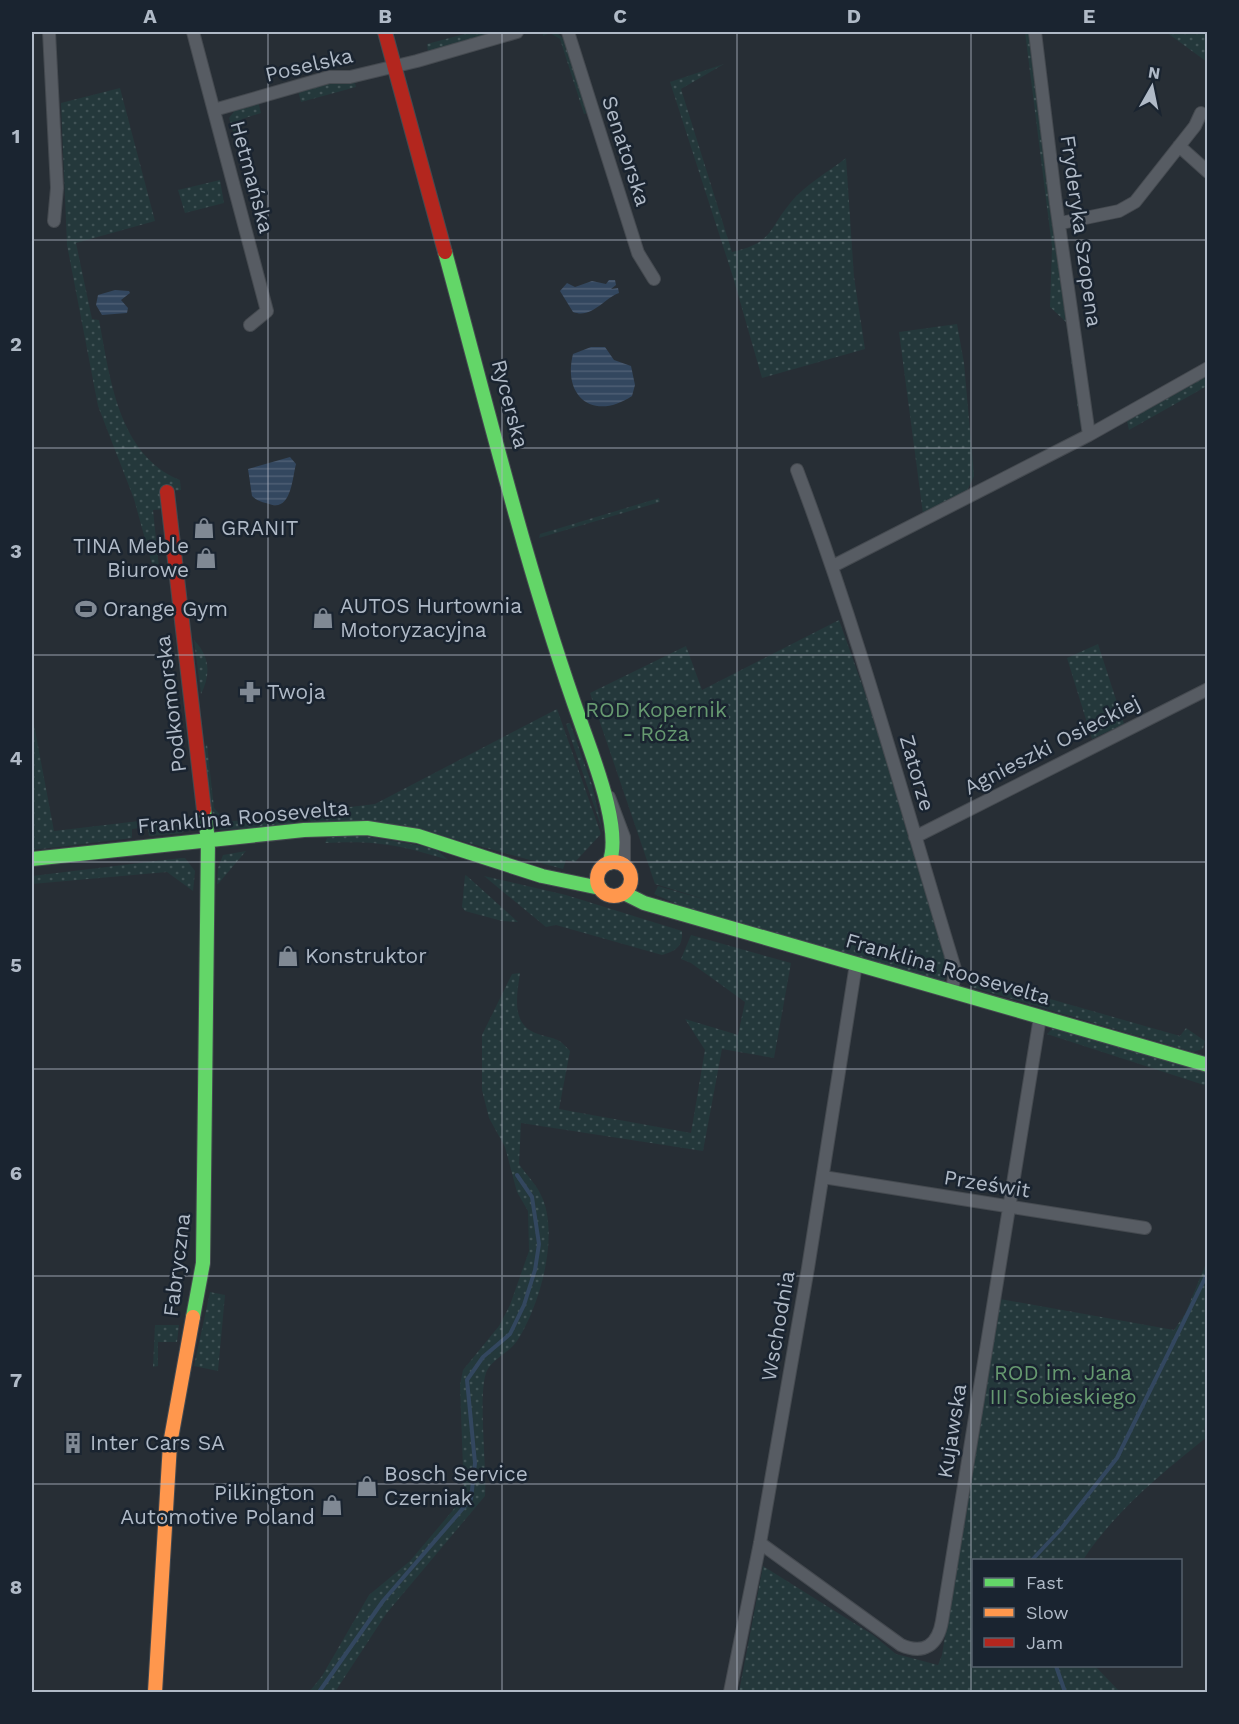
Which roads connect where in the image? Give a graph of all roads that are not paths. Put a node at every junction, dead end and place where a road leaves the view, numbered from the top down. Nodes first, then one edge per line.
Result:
1 (49, 32) edge
2 (193, 32) edge
3 (385, 32) edge
4 (517, 32) edge
5 (568, 32) edge
6 (1035, 32) edge
7 (395, 65) junction
8 (214, 110) junction
9 (1201, 113) dead end
10 (1179, 146) junction
11 (1208, 172) edge
12 (54, 221) dead end
13 (1061, 223) junction
14 (654, 279) dead end
15 (250, 325) dead end
16 (1208, 368) edge
17 (1089, 435) junction
18 (797, 470) dead end
19 (167, 492) dead end
20 (833, 566) junction
21 (1208, 688) edge
22 (602, 784) junction
23 (915, 837) junction
24 (208, 840) junction
25 (32, 859) edge
26 (604, 866) junction
27 (525, 869) junction
28 (627, 870) junction
29 (600, 888) junction
30 (626, 894) junction
31 (678, 912) junction
32 (856, 964) junction
33 (952, 992) junction
34 (1040, 1017) junction
35 (1207, 1062) edge
36 (823, 1177) junction
37 (1008, 1207) junction
38 (1145, 1228) dead end
39 (760, 1543) junction
40 (155, 1692) edge
41 (730, 1692) edge

1 - 12 street
2 - 8 street, Hetmańska
3 - 7 street, Rycerska
4 - 7 street, Poselska
5 - 14 street, Senatorska
6 - 13 street, Fryderyka Szopena
7 - 8 street, Poselska
7 - 22 street, Rycerska
8 - 15 street, Hetmańska
9 - 10 street
10 - 11 street
10 - 13 street
13 - 17 street, Fryderyka Szopena
16 - 17 street
17 - 20 street
18 - 20 street, Zatorze
19 - 24 street, Podkomorska
20 - 23 street, Zatorze
21 - 23 street, Agnieszki Osieckiej
22 - 26 street, Rycerska
22 - 28 street, Rycerska
23 - 33 street, Zatorze
24 - 25 street, Franklina Roosevelta
24 - 27 street, Franklina Roosevelta
24 - 40 street, Fabryczna
26 - 27 street, Franklina Roosevelta
26 - 28 street, Franklina Roosevelta
26 - 29 street, Rycerska
27 - 29 street, Franklina Roosevelta
28 - 30 street
28 - 31 street, Franklina Roosevelta
29 - 30 street, Franklina Roosevelta
30 - 31 street, Franklina Roosevelta
31 - 32 street, Franklina Roosevelta
32 - 33 street, Franklina Roosevelta
32 - 36 street, Wschodnia
33 - 34 street, Franklina Roosevelta
34 - 35 street, Franklina Roosevelta
34 - 37 street, Kujawska
36 - 37 street, Prześwit
36 - 39 street, Wschodnia
37 - 38 street, Prześwit
37 - 39 street, Kujawska
39 - 41 street, Wschodnia

